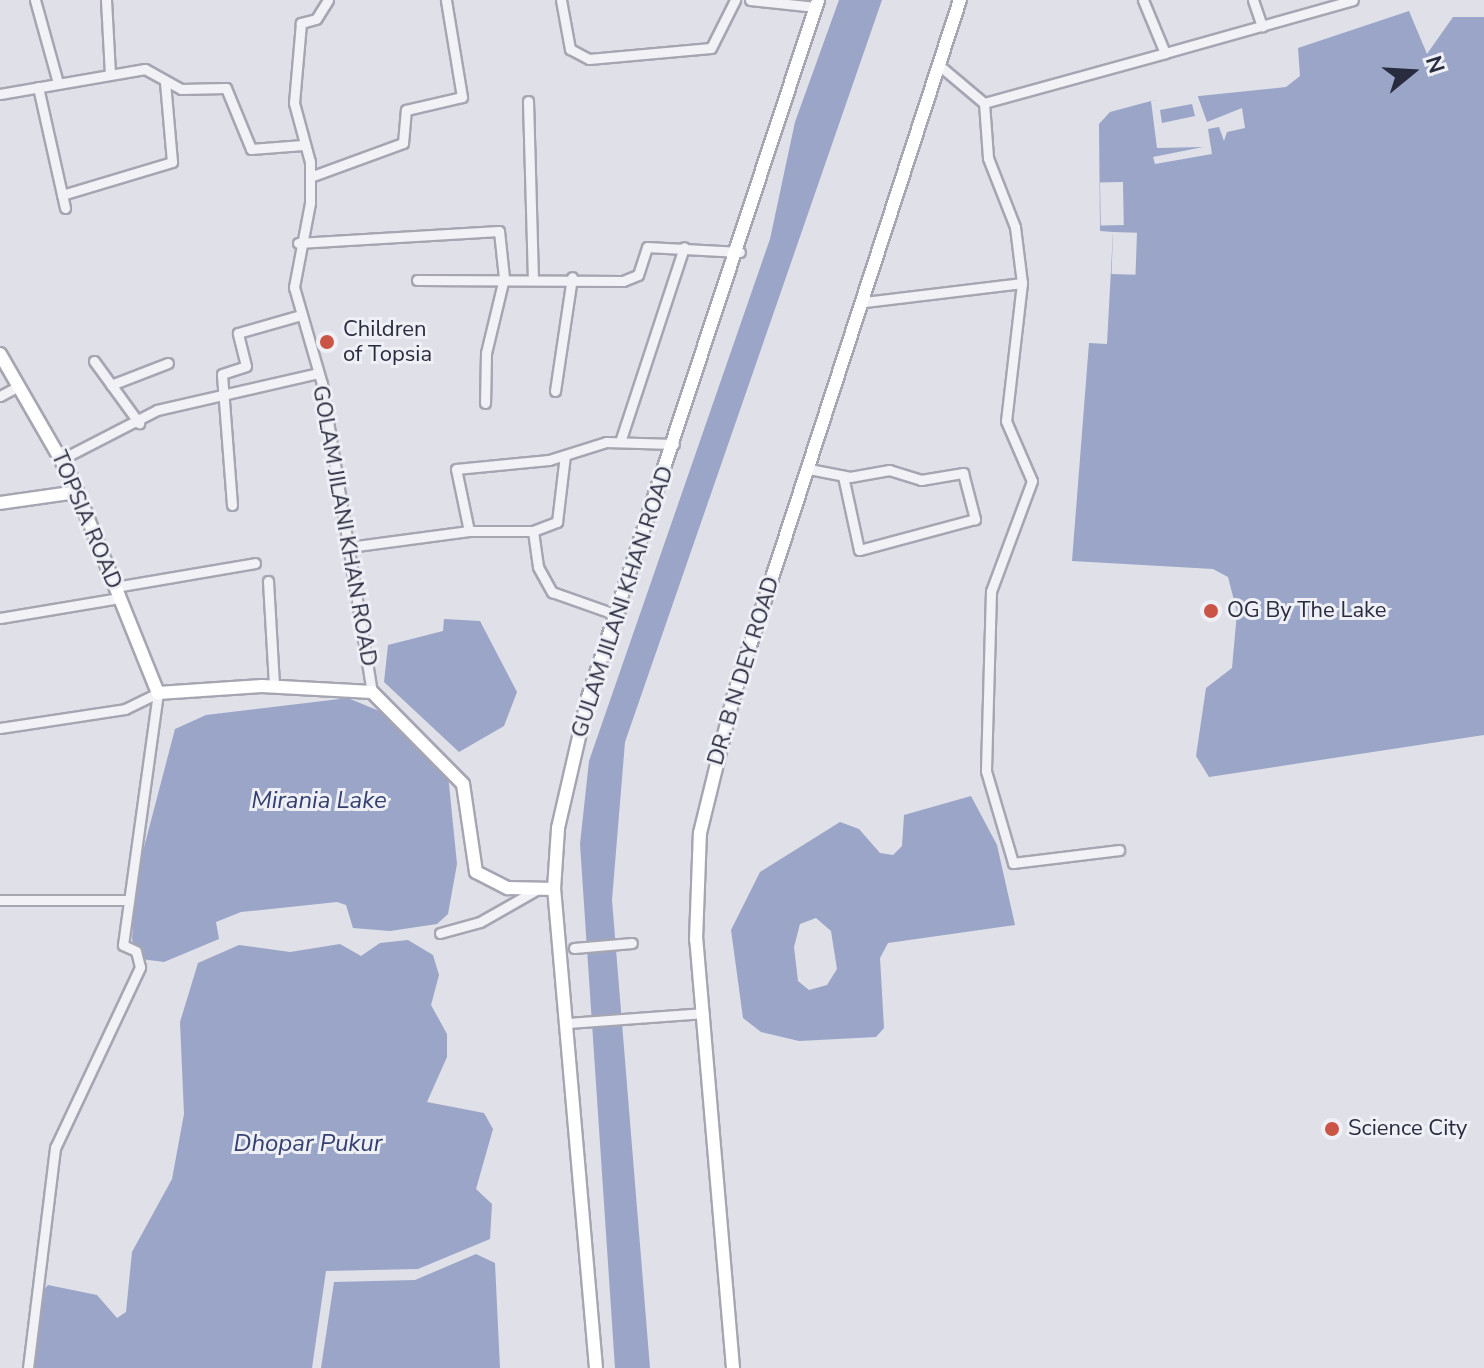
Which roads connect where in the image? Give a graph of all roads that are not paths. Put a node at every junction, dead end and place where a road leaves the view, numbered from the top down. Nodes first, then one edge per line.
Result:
1 (35, 0) edge
2 (106, 0) edge
3 (328, 0) edge
4 (446, 0) edge
5 (561, 0) edge
6 (735, 0) edge
7 (750, 0) edge
8 (960, 0) edge
9 (1143, 0) edge
10 (1253, 0) edge
11 (1353, 0) edge
12 (817, 3) edge
13 (1262, 26) junction
14 (1165, 53) junction
15 (940, 66) junction
16 (110, 74) junction
17 (165, 82) junction
18 (58, 83) junction
19 (38, 87) junction
20 (0, 94) edge
21 (528, 101) dead end
22 (984, 103) junction
23 (303, 145) junction
24 (310, 177) junction
25 (62, 195) junction
26 (65, 208) dead end
27 (298, 243) junction
28 (684, 247) junction
29 (740, 252) junction
30 (533, 277) junction
31 (572, 277) junction
32 (504, 278) junction
33 (417, 280) dead end
34 (1022, 283) junction
35 (865, 302) junction
36 (301, 315) junction
37 (0, 354) edge
38 (94, 361) dead end
39 (168, 363) dead end
40 (318, 373) junction
41 (111, 385) junction
42 (19, 386) junction
43 (555, 391) dead end
44 (227, 395) junction
45 (0, 396) edge
46 (485, 403) dead end
47 (139, 423) junction
48 (620, 442) junction
49 (674, 444) junction
50 (565, 455) junction
51 (62, 459) junction
52 (809, 469) junction
53 (843, 476) junction
54 (77, 492) junction
55 (0, 503) edge
56 (232, 505) dead end
57 (469, 531) junction
58 (533, 531) junction
59 (349, 547) junction
60 (255, 563) dead end
61 (268, 581) dead end
62 (117, 593) junction
63 (620, 616) junction
64 (0, 618) edge
65 (274, 686) junction
66 (372, 692) junction
67 (158, 693) junction
68 (0, 728) edge
69 (1119, 850) dead end
70 (538, 889) junction
71 (554, 889) junction
72 (0, 900) edge
73 (129, 900) junction
74 (440, 933) dead end
75 (632, 943) dead end
76 (574, 948) dead end
77 (704, 1013) junction
78 (569, 1023) junction
79 (28, 1368) edge
80 (596, 1368) edge
81 (733, 1368) edge

1 - 18 street
2 - 16 street
3 - 23 street, GOLAM JILANI KHAN ROAD
4 - 24 street
5 - 6 street
7 - 12 street
8 - 15 street, DR. B N DEY ROAD
9 - 14 street
10 - 13 street
11 - 13 street
12 - 29 street, GULAM JILANI KHAN ROAD
13 - 14 street
14 - 22 street
15 - 22 street
15 - 35 street, DR. B N DEY ROAD
16 - 17 street
16 - 18 street
17 - 23 street
17 - 25 street
18 - 19 street
19 - 20 street
19 - 25 street
21 - 30 street
22 - 34 street
23 - 24 street, GOLAM JILANI KHAN ROAD
24 - 27 street, GOLAM JILANI KHAN ROAD
25 - 26 street
27 - 32 street
27 - 36 street, GOLAM JILANI KHAN ROAD
28 - 29 street
28 - 31 street
28 - 48 street
29 - 49 street, GULAM JILANI KHAN ROAD
30 - 31 street
30 - 32 street
31 - 43 street
32 - 33 street
32 - 46 street
34 - 35 street
34 - 69 street
35 - 52 street, DR. B N DEY ROAD
36 - 40 street, GOLAM JILANI KHAN ROAD
36 - 44 street
37 - 42 street, TOPSIA ROAD
38 - 41 street
39 - 41 street
40 - 44 street
40 - 59 street, GOLAM JILANI KHAN ROAD
41 - 47 street
42 - 45 street
42 - 51 street, TOPSIA ROAD
44 - 47 street
44 - 56 street
47 - 51 street
48 - 49 street
48 - 50 street
49 - 63 street, GULAM JILANI KHAN ROAD
50 - 57 street
50 - 58 street
51 - 54 street, TOPSIA ROAD
52 - 53 street
52 - 77 street, DR. B N DEY ROAD
53 - 53 street
54 - 55 street
54 - 62 street, TOPSIA ROAD
57 - 58 street
57 - 59 street
58 - 63 street
59 - 66 street, GOLAM JILANI KHAN ROAD
60 - 62 street
61 - 65 street
62 - 64 street
62 - 67 street, TOPSIA ROAD
63 - 71 street, GULAM JILANI KHAN ROAD
65 - 66 street
65 - 67 street
66 - 70 street
67 - 68 street
67 - 73 street
70 - 71 street
70 - 74 street
71 - 78 street, GULAM JILANI KHAN ROAD
72 - 73 street
73 - 79 street
75 - 76 street
77 - 78 street
77 - 81 street, DR. B N DEY ROAD
78 - 80 street, GULAM JILANI KHAN ROAD

